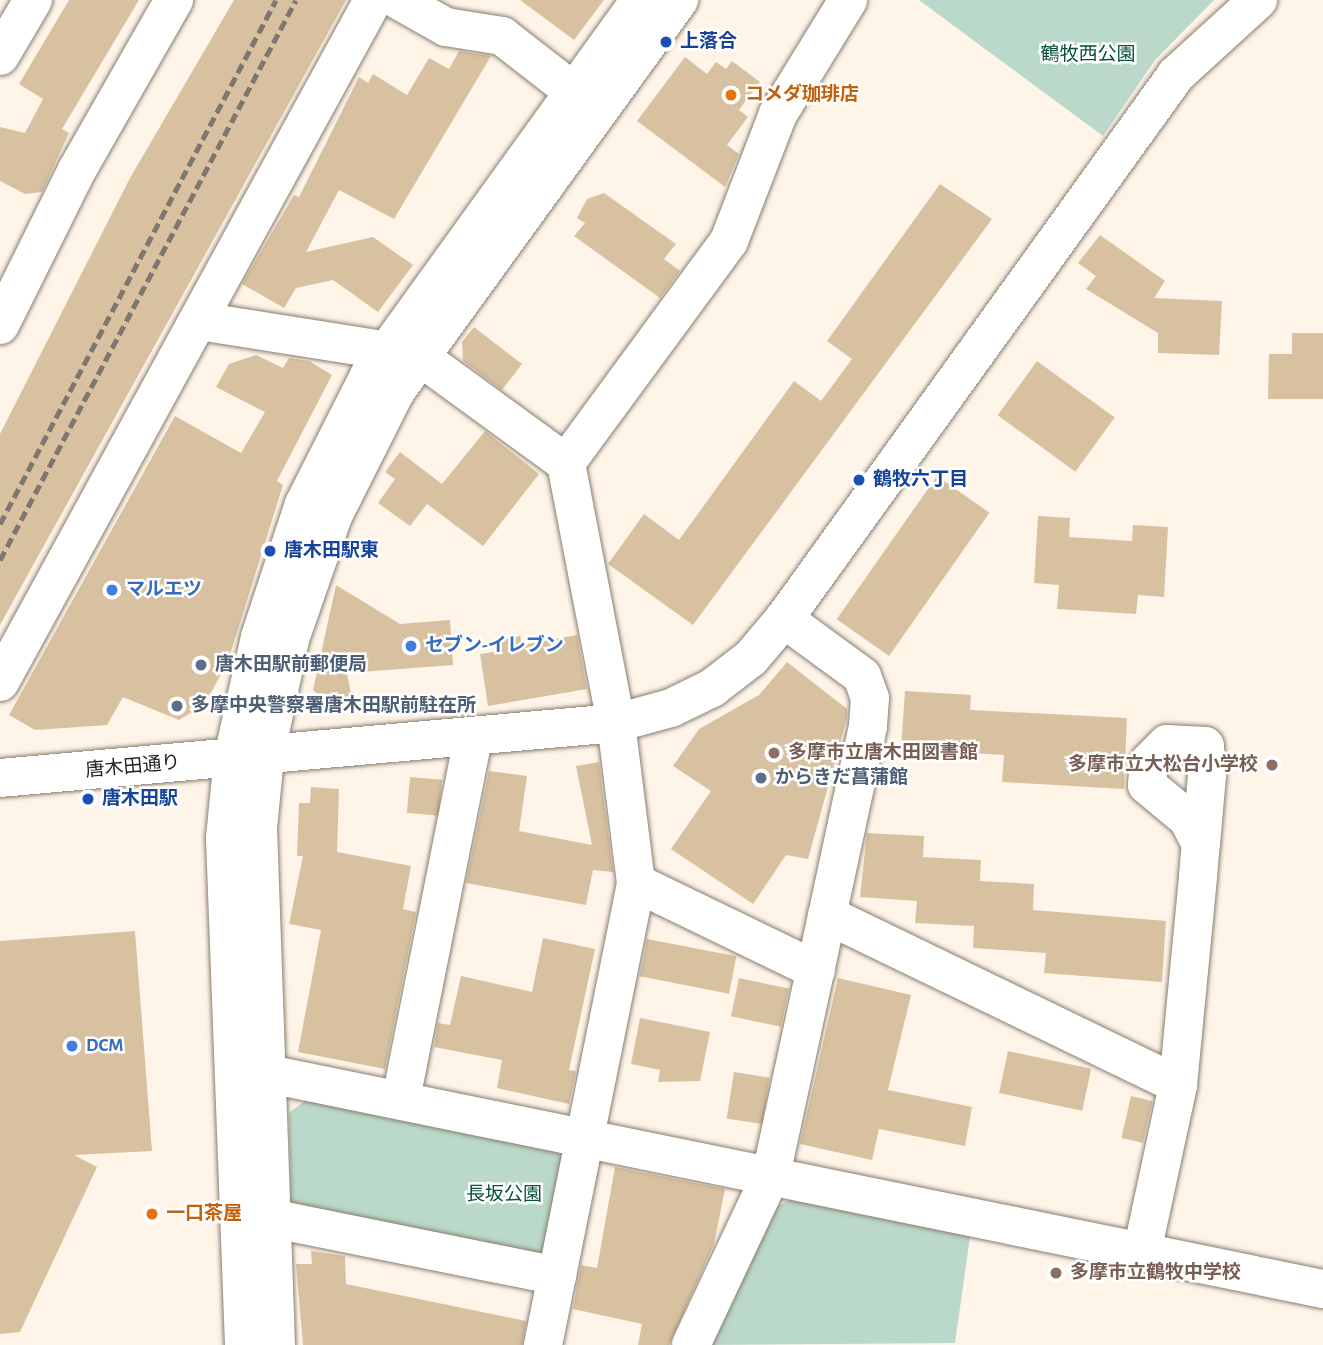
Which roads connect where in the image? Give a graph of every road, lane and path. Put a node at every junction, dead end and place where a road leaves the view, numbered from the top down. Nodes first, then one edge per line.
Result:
1 (33, 0) edge
2 (174, 0) edge
3 (373, 0) edge
4 (398, 0) edge
5 (640, 0) edge
6 (679, 0) edge
7 (848, 0) edge
8 (1258, 0) edge
9 (0, 56) edge
10 (573, 91) junction
11 (199, 321) junction
12 (0, 326) edge
13 (402, 352) junction
14 (566, 463) junction
15 (784, 619) junction
16 (0, 681) edge
17 (616, 723) junction
18 (473, 738) junction
19 (249, 757) junction
20 (0, 778) edge
21 (1201, 844) dead end
22 (636, 883) junction
23 (827, 915) junction
24 (816, 970) junction
25 (264, 1073) junction
26 (1178, 1085) junction
27 (401, 1099) junction
28 (589, 1137) junction
29 (771, 1175) junction
30 (270, 1217) junction
31 (1142, 1252) junction
32 (557, 1276) junction
33 (1323, 1289) edge
34 (244, 1345) edge
35 (276, 1345) edge
36 (543, 1345) edge
37 (691, 1345) edge

1 - 9 street
2 - 12 street
3 - 11 street
4 - 10 street
5 - 10 street
6 - 13 street
7 - 14 street
8 - 15 street, 唐木田通り
10 - 13 street
11 - 13 street
11 - 16 street
13 - 14 street
13 - 19 street
14 - 17 street
15 - 17 street, 唐木田通り
15 - 23 street
17 - 18 street, 唐木田通り
17 - 22 street
18 - 19 street, 唐木田通り
18 - 27 street
19 - 20 street, 唐木田通り
19 - 25 street
19 - 34 street
21 - 26 street
22 - 24 street
22 - 28 street
23 - 24 street
23 - 26 street
24 - 29 street
25 - 27 street
25 - 30 street
26 - 31 street
27 - 28 street
28 - 29 street
28 - 32 street
29 - 31 street
29 - 37 street
30 - 32 street
30 - 35 street
31 - 33 street
32 - 36 street

